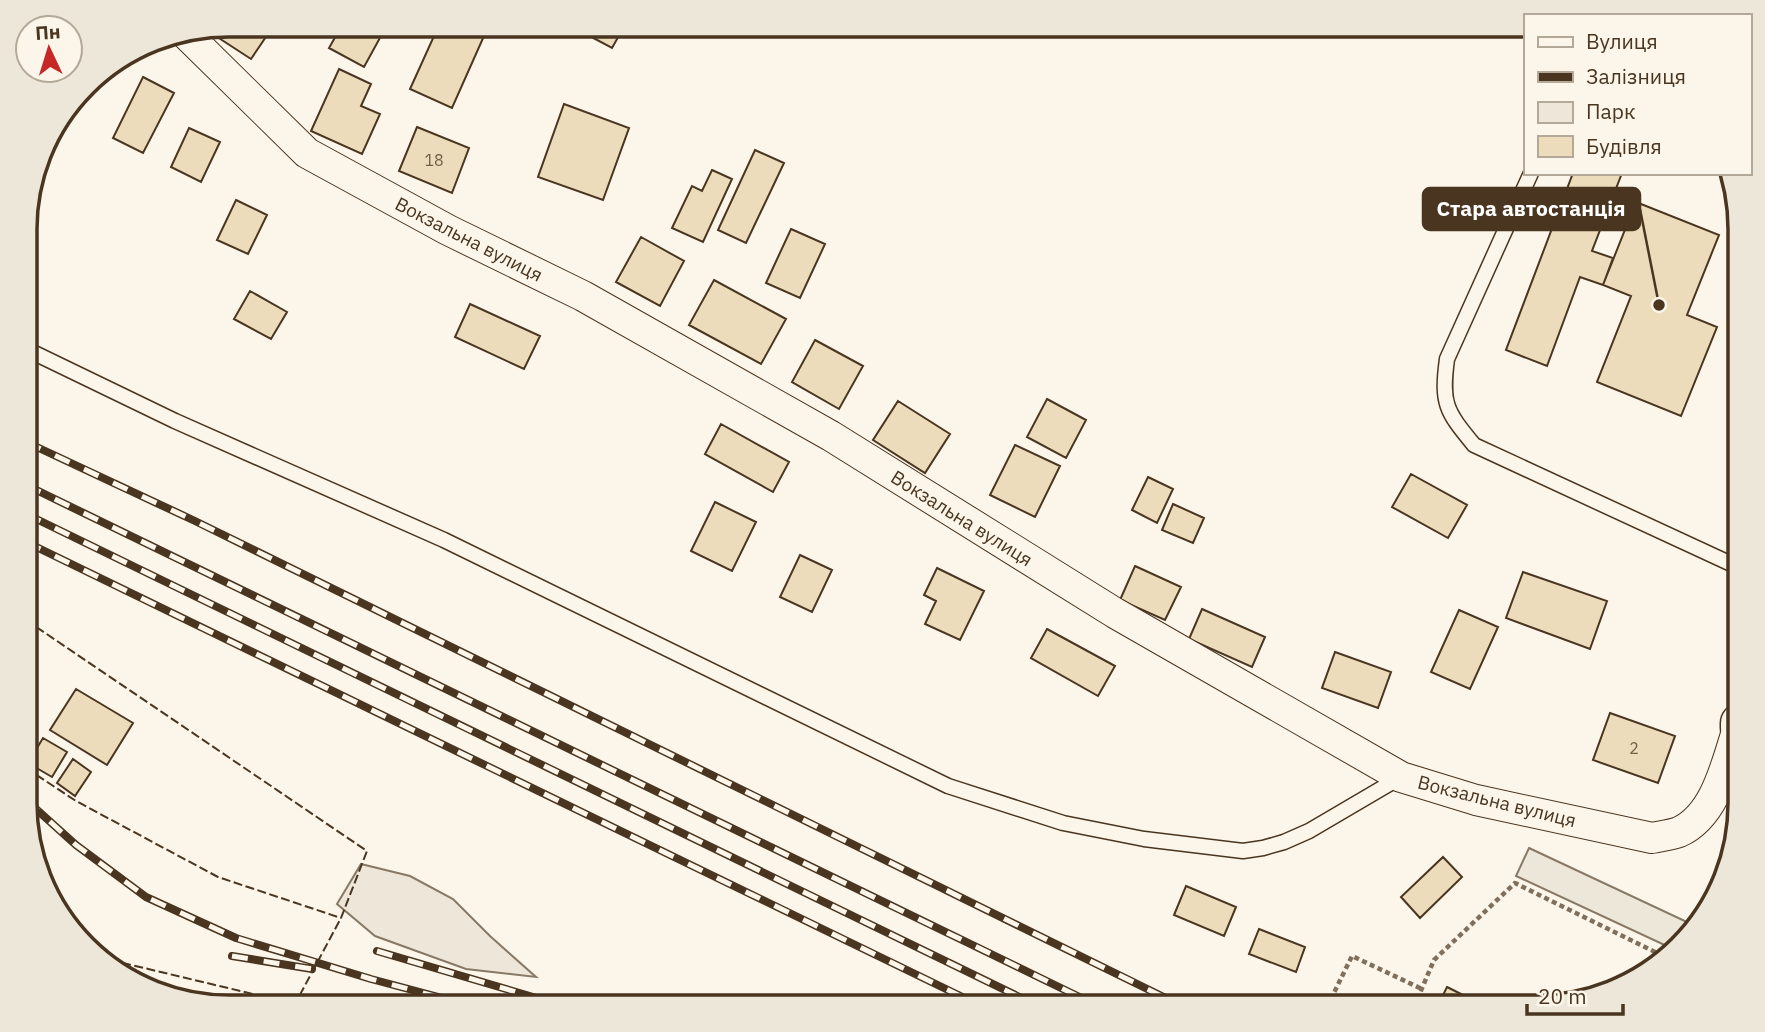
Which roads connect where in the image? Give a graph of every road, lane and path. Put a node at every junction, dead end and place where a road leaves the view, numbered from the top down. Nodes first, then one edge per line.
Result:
1 (192, 40) edge
2 (1530, 175) edge
3 (37, 354) edge
4 (1728, 562) edge
5 (1728, 757) edge
6 (1401, 777) junction
7 (1657, 953) edge
8 (1422, 989) junction
9 (1333, 995) edge
10 (1419, 995) edge

1 - 6 street, Вокзальна вулиця
2 - 4 lane
3 - 6 lane
5 - 6 street, Вокзальна вулиця
7 - 8 path
8 - 9 path
8 - 10 path

